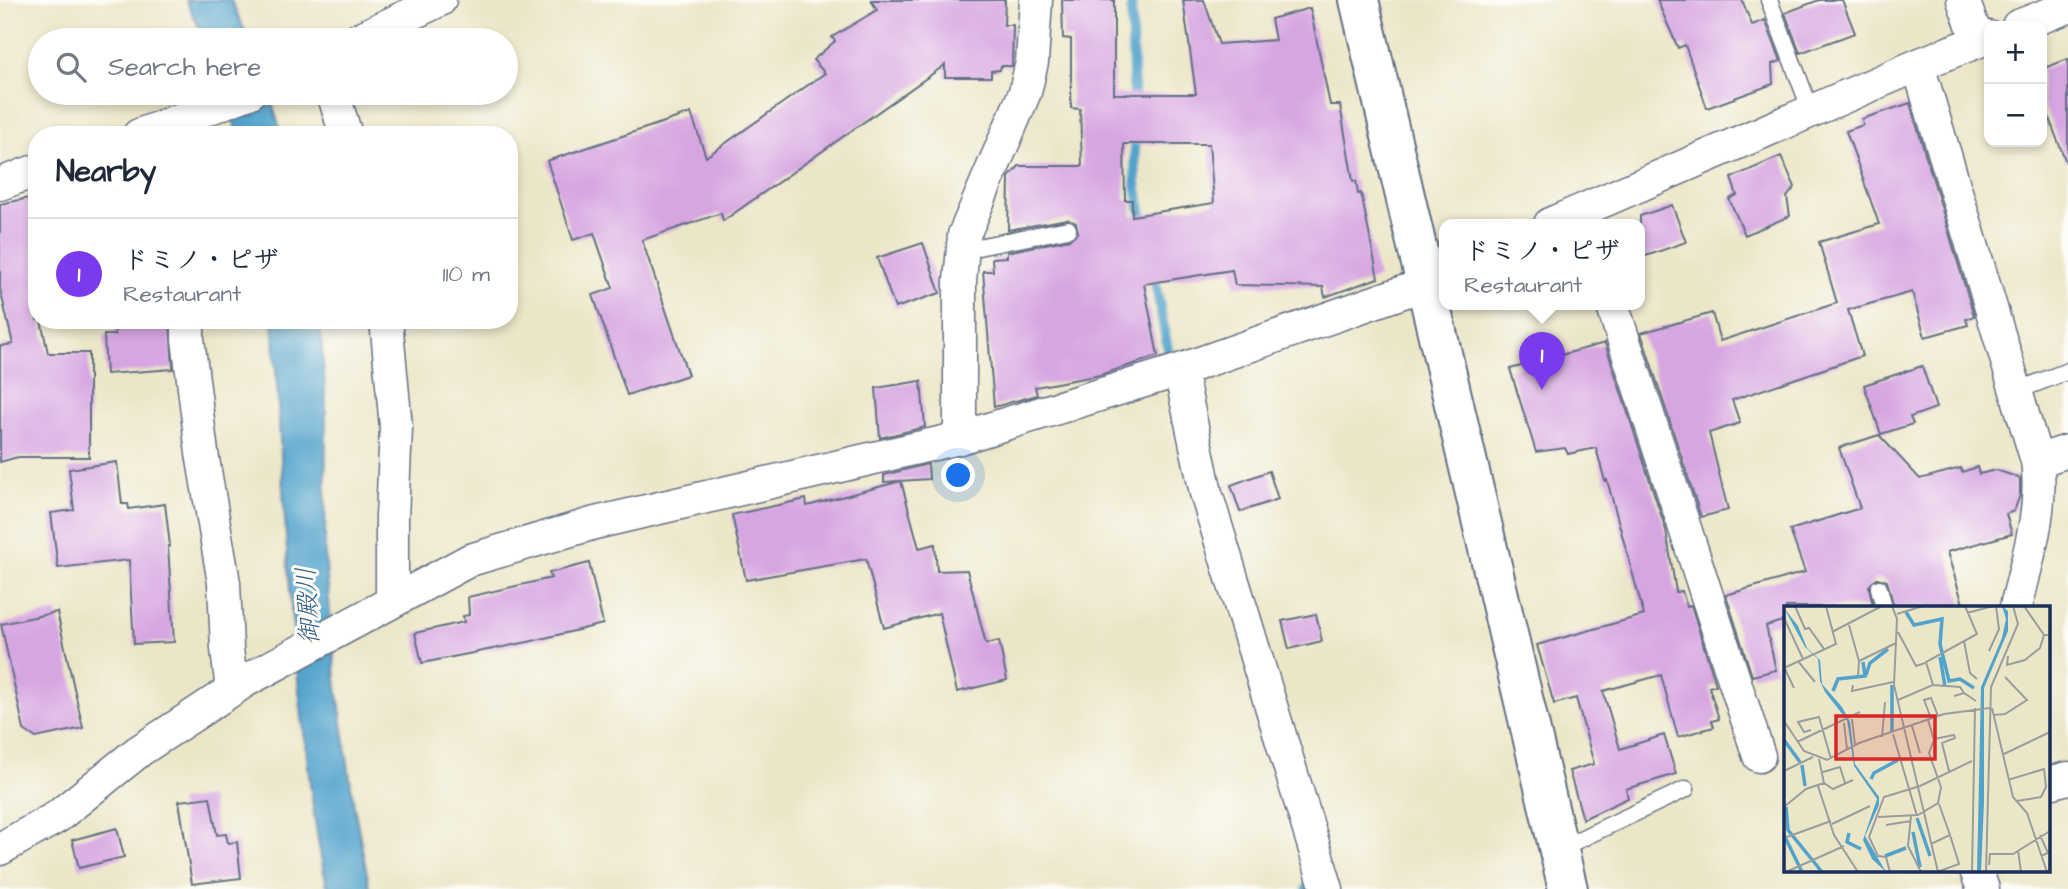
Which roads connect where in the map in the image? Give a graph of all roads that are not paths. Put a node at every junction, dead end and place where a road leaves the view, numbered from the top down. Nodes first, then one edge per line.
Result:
1 (440, 0) edge
2 (1036, 0) edge
3 (1359, 0) edge
4 (1769, 0) edge
5 (1963, 0) edge
6 (2068, 7) edge
7 (2031, 21) edge
8 (382, 28) edge
9 (1984, 39) edge
10 (1918, 65) junction
11 (219, 105) edge
12 (337, 105) edge
13 (1811, 111) junction
14 (167, 126) edge
15 (343, 126) edge
16 (28, 173) edge
17 (0, 184) edge
18 (1584, 217) edge
19 (1068, 229) dead end
20 (963, 250) junction
21 (1435, 279) edge
22 (1439, 297) edge
23 (1442, 310) edge
24 (1614, 310) edge
25 (188, 329) edge
26 (387, 329) edge
27 (1180, 370) junction
28 (2068, 371) edge
29 (2016, 391) junction
30 (960, 438) junction
31 (2068, 451) edge
32 (2037, 461) junction
33 (1879, 588) dead end
34 (1884, 606) edge
35 (2017, 606) edge
36 (381, 608) junction
37 (240, 685) junction
38 (1759, 756) dead end
39 (2068, 778) edge
40 (2050, 783) edge
41 (1686, 789) dead end
42 (0, 849) edge
43 (1559, 849) junction
44 (1977, 872) edge
45 (1327, 889) edge
46 (1569, 889) edge
47 (1983, 889) edge

1 - 8 street
2 - 20 street
3 - 21 street
4 - 13 lane
5 - 9 street
6 - 7 street
9 - 10 street
10 - 13 street
10 - 29 street
11 - 14 street
12 - 15 street
13 - 18 street
16 - 17 street
19 - 20 lane
20 - 30 street
21 - 22 street
21 - 27 street
23 - 43 street
24 - 38 street
25 - 37 street
26 - 36 street
27 - 30 street
27 - 45 street
28 - 29 lane
29 - 32 street
30 - 36 street
31 - 32 street
32 - 35 street
33 - 34 lane
36 - 37 street
37 - 42 street
39 - 40 street
41 - 43 lane
43 - 46 street
44 - 47 street

